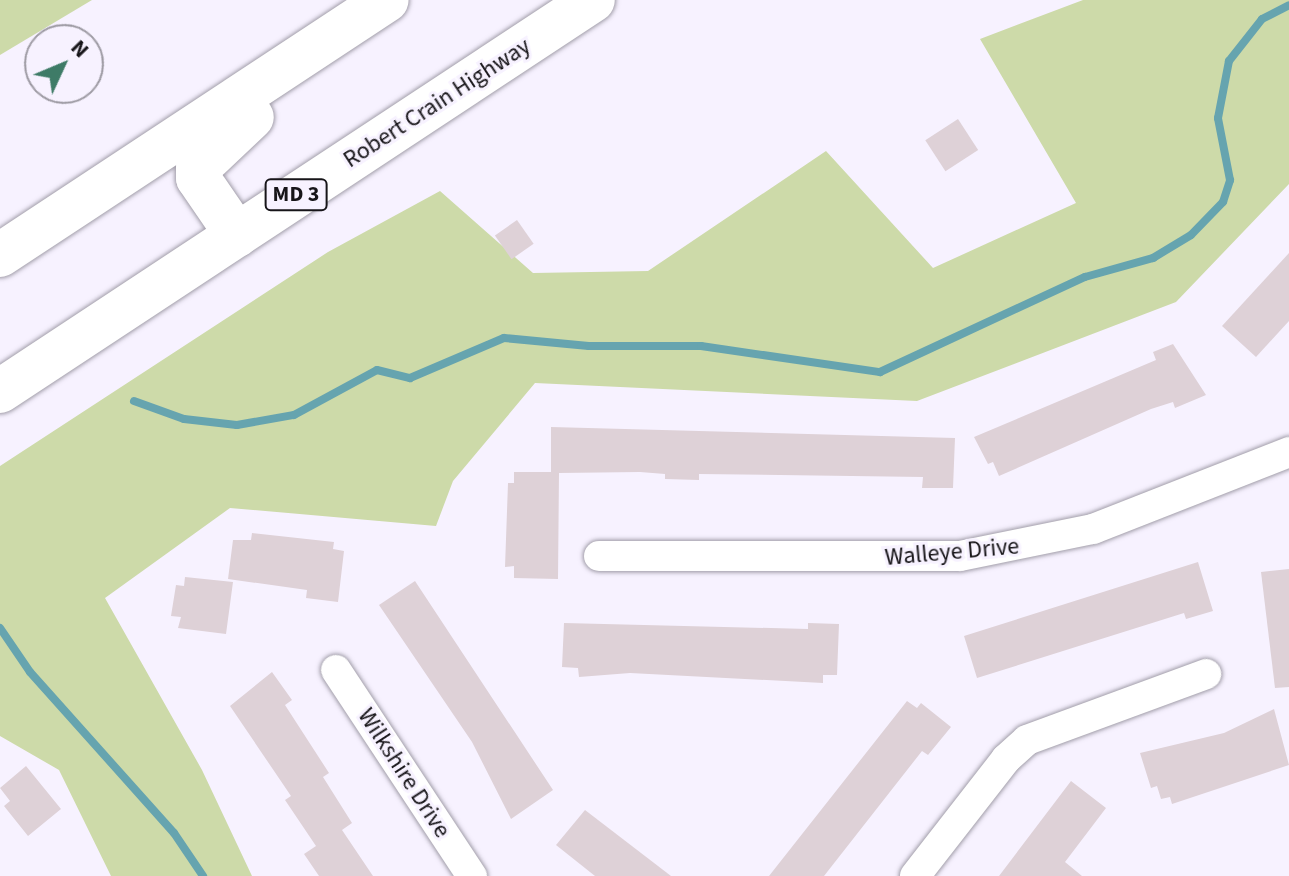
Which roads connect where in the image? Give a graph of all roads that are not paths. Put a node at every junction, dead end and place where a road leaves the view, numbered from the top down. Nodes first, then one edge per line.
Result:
1 (389, 0) edge
2 (593, 0) edge
3 (237, 235) junction
4 (0, 255) edge
5 (0, 391) edge
6 (1289, 452) edge
7 (599, 556) dead end
8 (336, 670) dead end
9 (1206, 674) dead end
10 (472, 876) edge
11 (915, 876) edge

1 - 3 highway
1 - 4 highway
2 - 3 highway, Robert Crain Highway / MD 3
3 - 5 highway, Robert Crain Highway / MD 3
6 - 7 street, Walleye Drive
8 - 10 street, Wilkshire Drive
9 - 11 street

